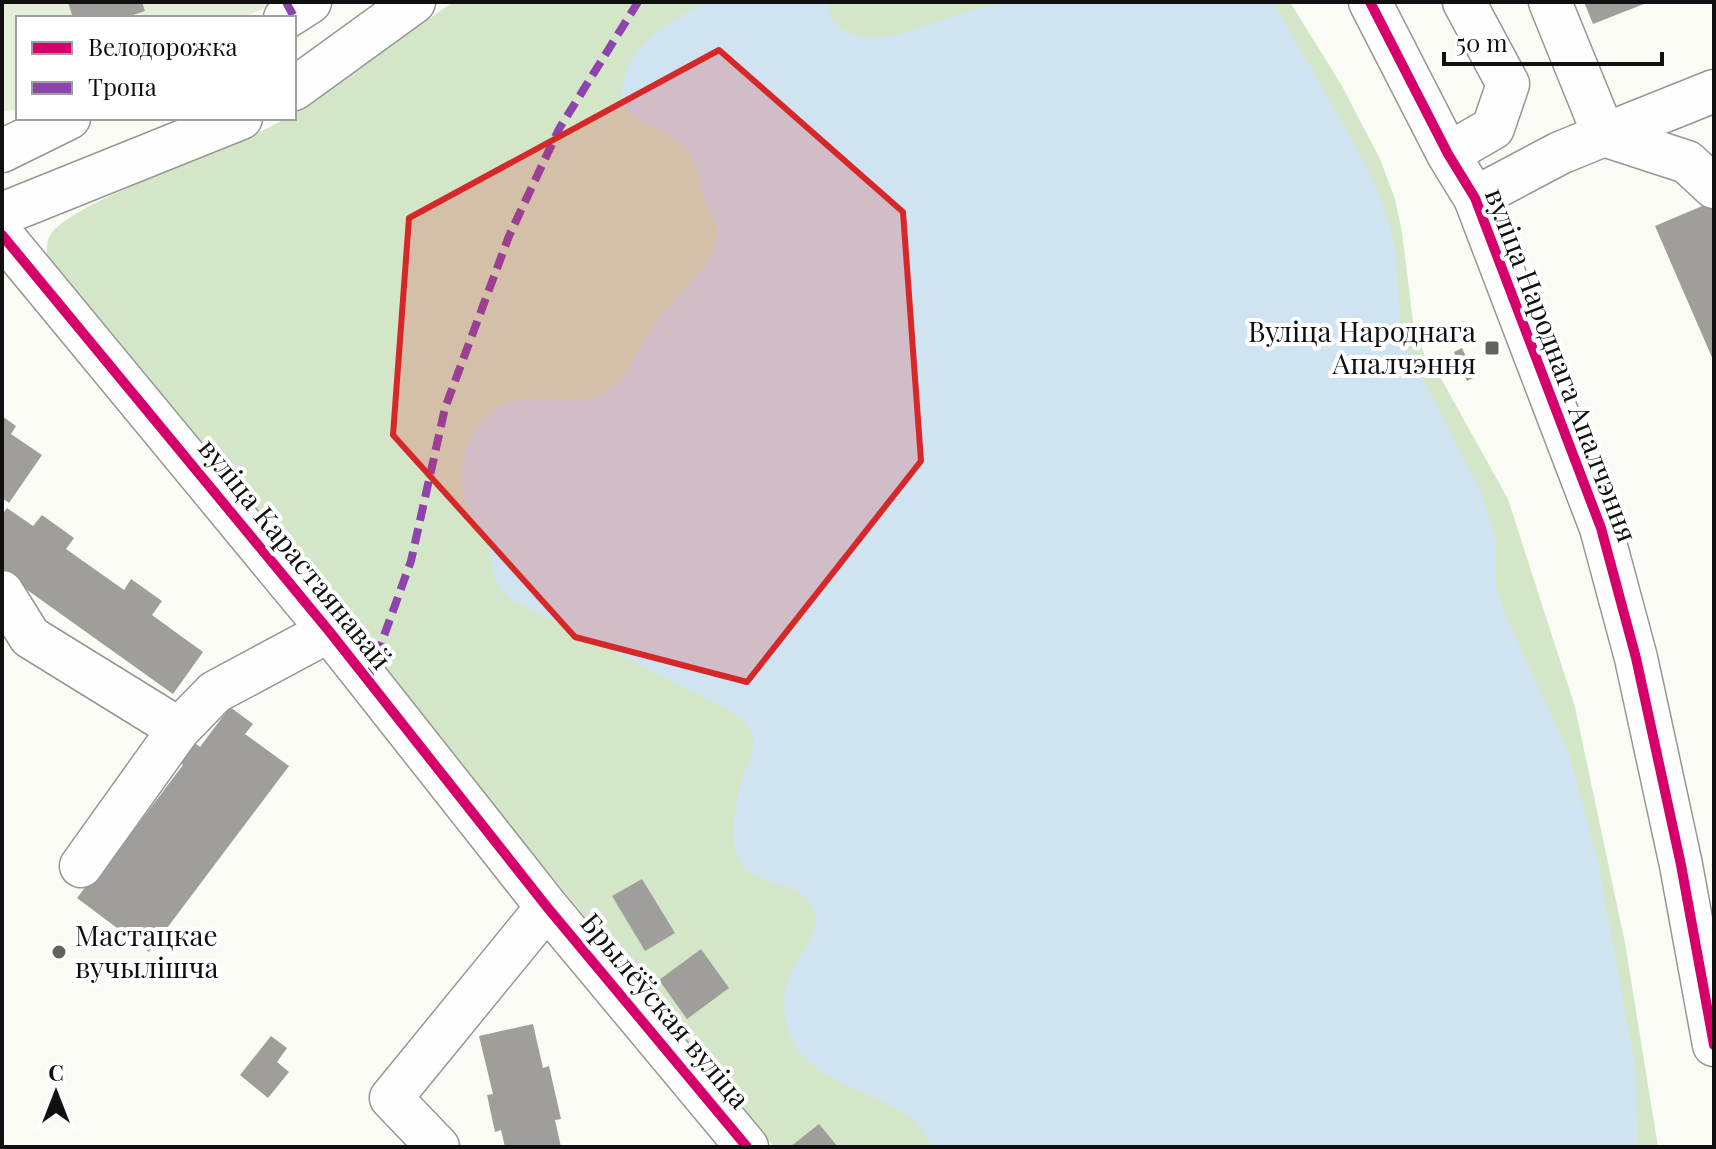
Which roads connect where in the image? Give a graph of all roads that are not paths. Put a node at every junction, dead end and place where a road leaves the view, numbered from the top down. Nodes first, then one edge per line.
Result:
1 (310, 2) edge
2 (414, 2) edge
3 (1370, 2) edge
4 (1464, 2) edge
5 (1550, 2) edge
6 (288, 16) edge
7 (296, 88) edge
8 (1714, 91) edge
9 (65, 120) edge
10 (236, 120) edge
11 (1604, 135) junction
12 (2, 151) edge
13 (1448, 154) junction
14 (1714, 187) edge
15 (1475, 198) junction
16 (2, 214) edge
17 (2, 235) edge
18 (2, 592) edge
19 (329, 631) junction
20 (179, 729) junction
21 (81, 866) dead end
22 (547, 907) junction
23 (1714, 1045) edge
24 (438, 1147) edge
25 (747, 1147) edge

1 - 6 street
2 - 7 street
3 - 13 street, вуліца Народнага Апалчэння
4 - 13 street
5 - 11 street
8 - 11 street
9 - 12 street
10 - 16 street
11 - 14 street
11 - 15 street
13 - 15 street, вуліца Народнага Апалчэння
15 - 23 street, вуліца Народнага Апалчэння
17 - 19 street, вуліца Карастаянавай
18 - 20 street
19 - 20 street
19 - 22 street, вуліца Карастаянавай
20 - 21 street
22 - 24 street
22 - 25 street, Брылёўская вуліца

